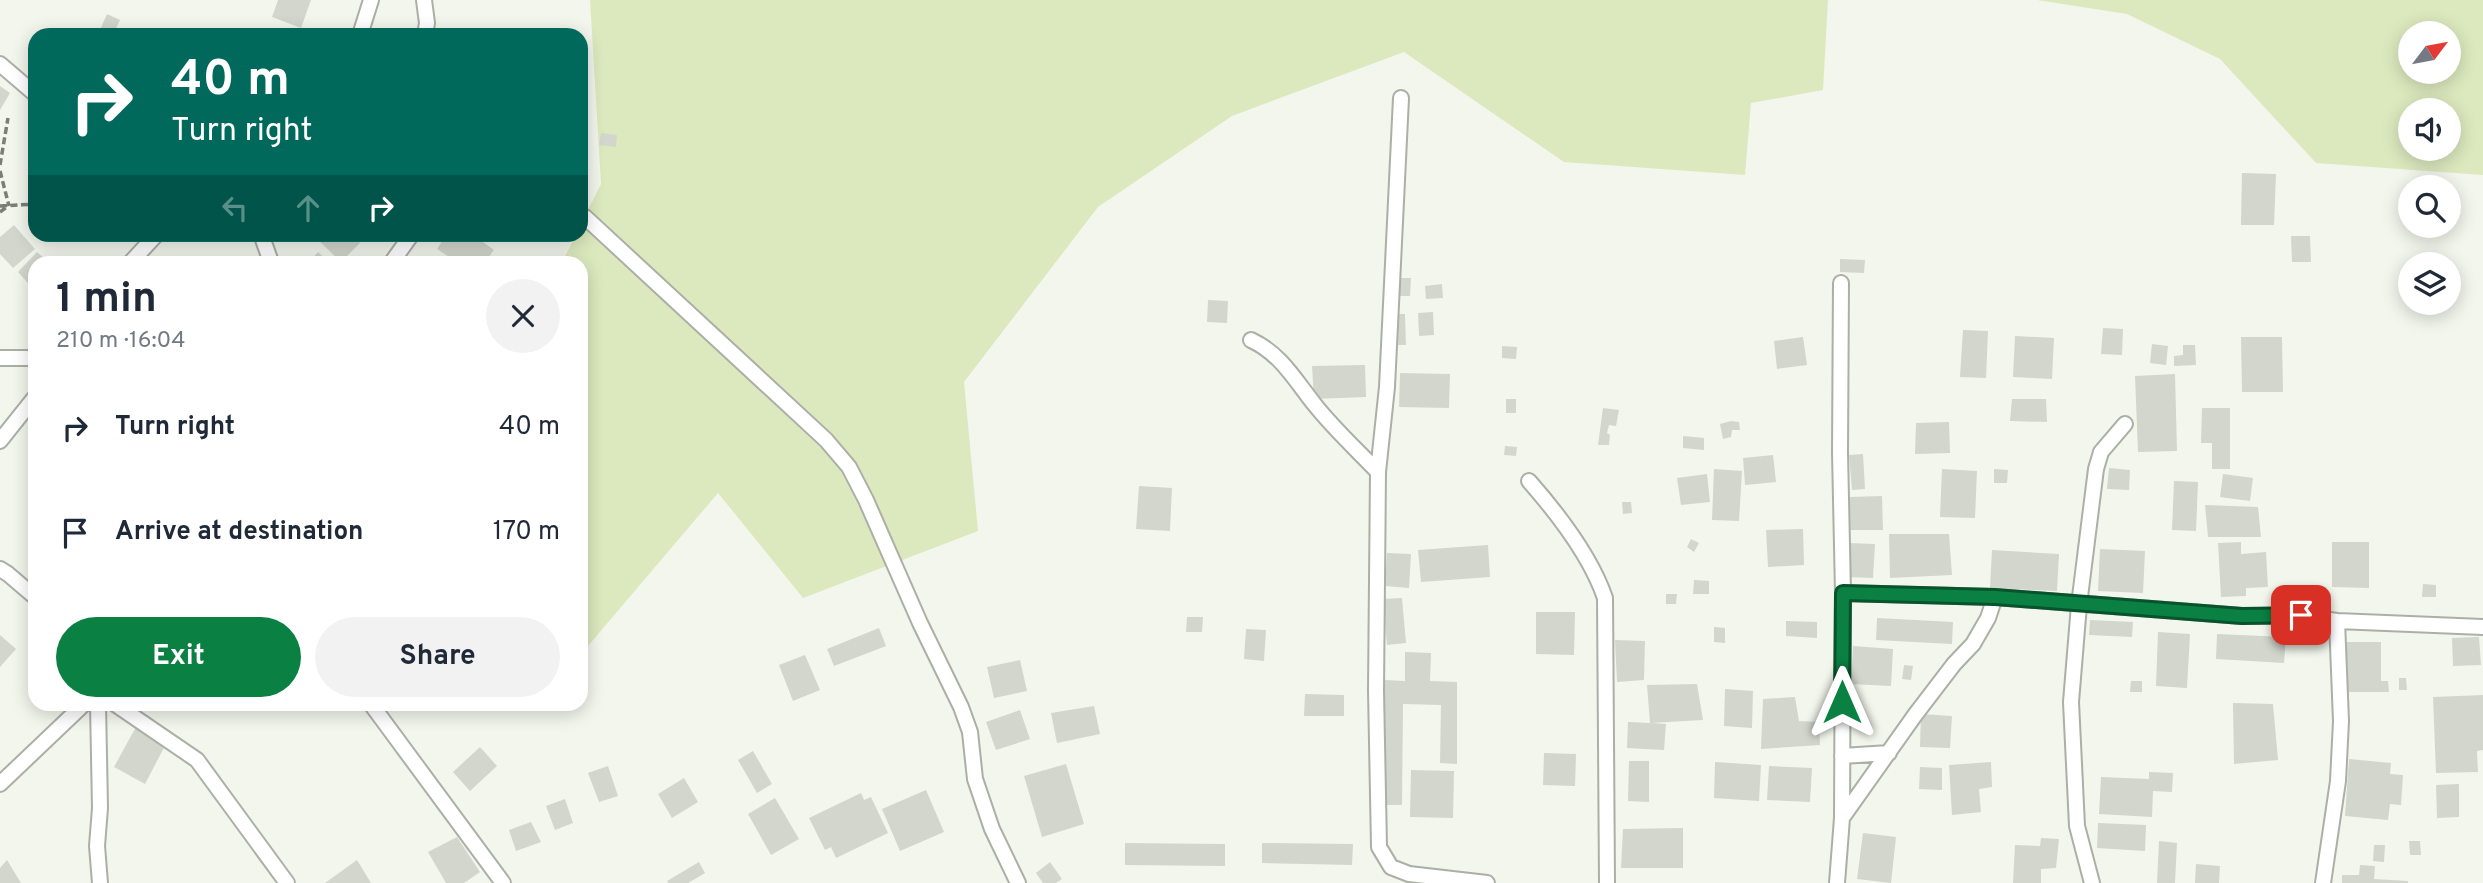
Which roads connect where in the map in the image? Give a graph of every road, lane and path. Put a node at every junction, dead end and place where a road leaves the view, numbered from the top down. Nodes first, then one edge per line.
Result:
1 (371, 0) edge
2 (425, 0) edge
3 (362, 28) edge
4 (426, 28) edge
5 (0, 65) edge
6 (28, 88) edge
7 (1401, 98) dead end
8 (8, 118) dead end
9 (0, 165) edge
10 (0, 171) edge
11 (28, 205) edge
12 (9, 206) junction
13 (0, 209) edge
14 (588, 221) edge
15 (150, 242) edge
16 (137, 256) edge
17 (1841, 283) dead end
18 (1251, 340) dead end
19 (0, 358) edge
20 (28, 358) edge
21 (28, 406) edge
22 (2125, 424) dead end
23 (0, 441) edge
24 (1378, 472) junction
25 (1529, 481) dead end
26 (0, 569) edge
27 (28, 591) edge
28 (1843, 593) junction
29 (1995, 597) junction
30 (2079, 605) junction
31 (2337, 621) junction
32 (2483, 627) edge
33 (77, 711) edge
34 (97, 711) edge
35 (125, 711) edge
36 (376, 711) edge
37 (1889, 753) junction
38 (1842, 756) junction
39 (0, 784) edge
40 (1842, 818) junction
41 (100, 883) edge
42 (287, 883) edge
43 (503, 883) edge
44 (1018, 883) edge
45 (1488, 883) edge
46 (1607, 883) edge
47 (1837, 883) edge
48 (2092, 883) edge
49 (2323, 883) edge

1 - 3 street
2 - 4 street
5 - 6 street
7 - 24 street
8 - 9 path
10 - 12 path
11 - 12 path
12 - 13 path
14 - 44 street
15 - 16 street
17 - 28 street
18 - 24 street
19 - 20 street
21 - 23 street
22 - 30 street
24 - 45 street
25 - 46 street
26 - 27 street
28 - 29 street
28 - 38 street
29 - 30 street
29 - 37 street
30 - 31 street
30 - 48 street
31 - 32 street
31 - 49 street
33 - 39 street
34 - 41 street
35 - 42 street
36 - 43 street
37 - 38 street
37 - 40 street
38 - 40 street
40 - 47 street

